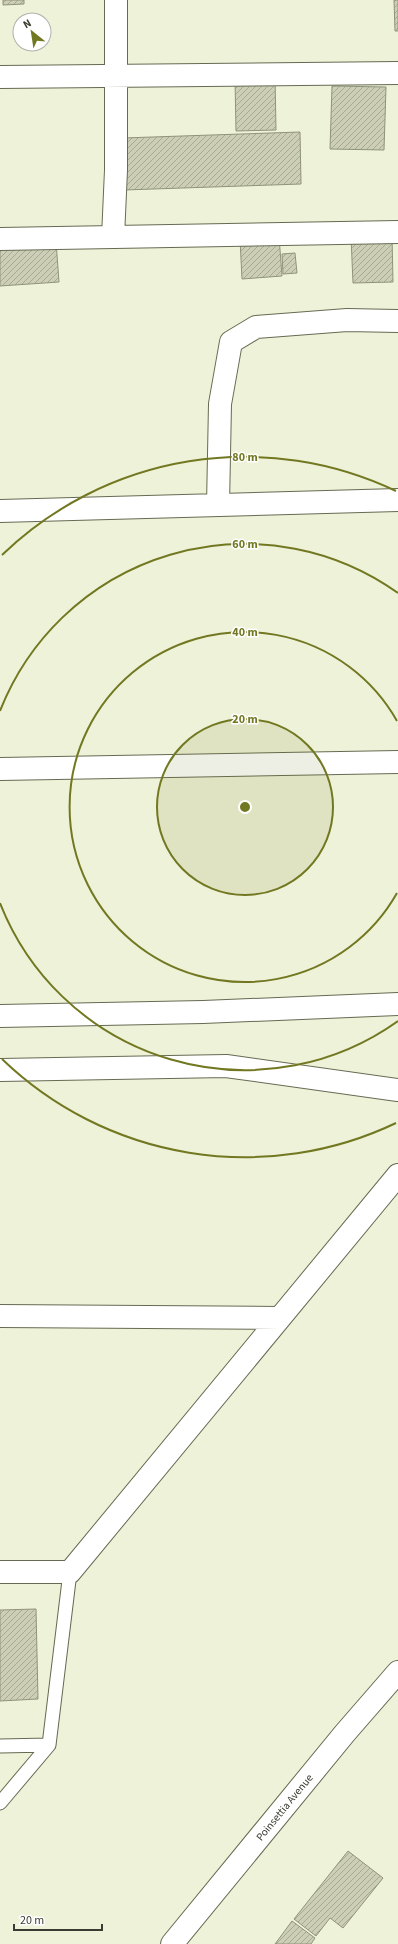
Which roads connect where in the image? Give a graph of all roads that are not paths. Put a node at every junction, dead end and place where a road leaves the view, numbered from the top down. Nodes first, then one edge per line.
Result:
1 (116, 0) edge
2 (398, 73) edge
3 (115, 76) junction
4 (0, 77) edge
5 (398, 232) edge
6 (112, 237) junction
7 (0, 239) edge
8 (398, 321) edge
9 (398, 500) edge
10 (218, 505) junction
11 (0, 512) edge
12 (398, 762) edge
13 (0, 769) edge
14 (398, 1004) edge
15 (0, 1016) edge
16 (0, 1070) edge
17 (398, 1090) edge
18 (398, 1175) edge
19 (0, 1316) edge
20 (280, 1318) junction
21 (0, 1572) edge
22 (70, 1572) junction
23 (398, 1672) edge
24 (49, 1745) junction
25 (0, 1746) edge
26 (0, 1803) edge
27 (172, 1944) edge

1 - 3 street
2 - 3 street
3 - 4 street
3 - 6 street
5 - 6 street
6 - 7 street
8 - 10 street
9 - 10 street
10 - 11 street
12 - 13 street
14 - 15 street
16 - 17 street
18 - 20 street
19 - 20 street
20 - 22 street
21 - 22 street
22 - 24 lane
23 - 27 street, Poinsettia Avenue
24 - 25 lane
24 - 26 lane

